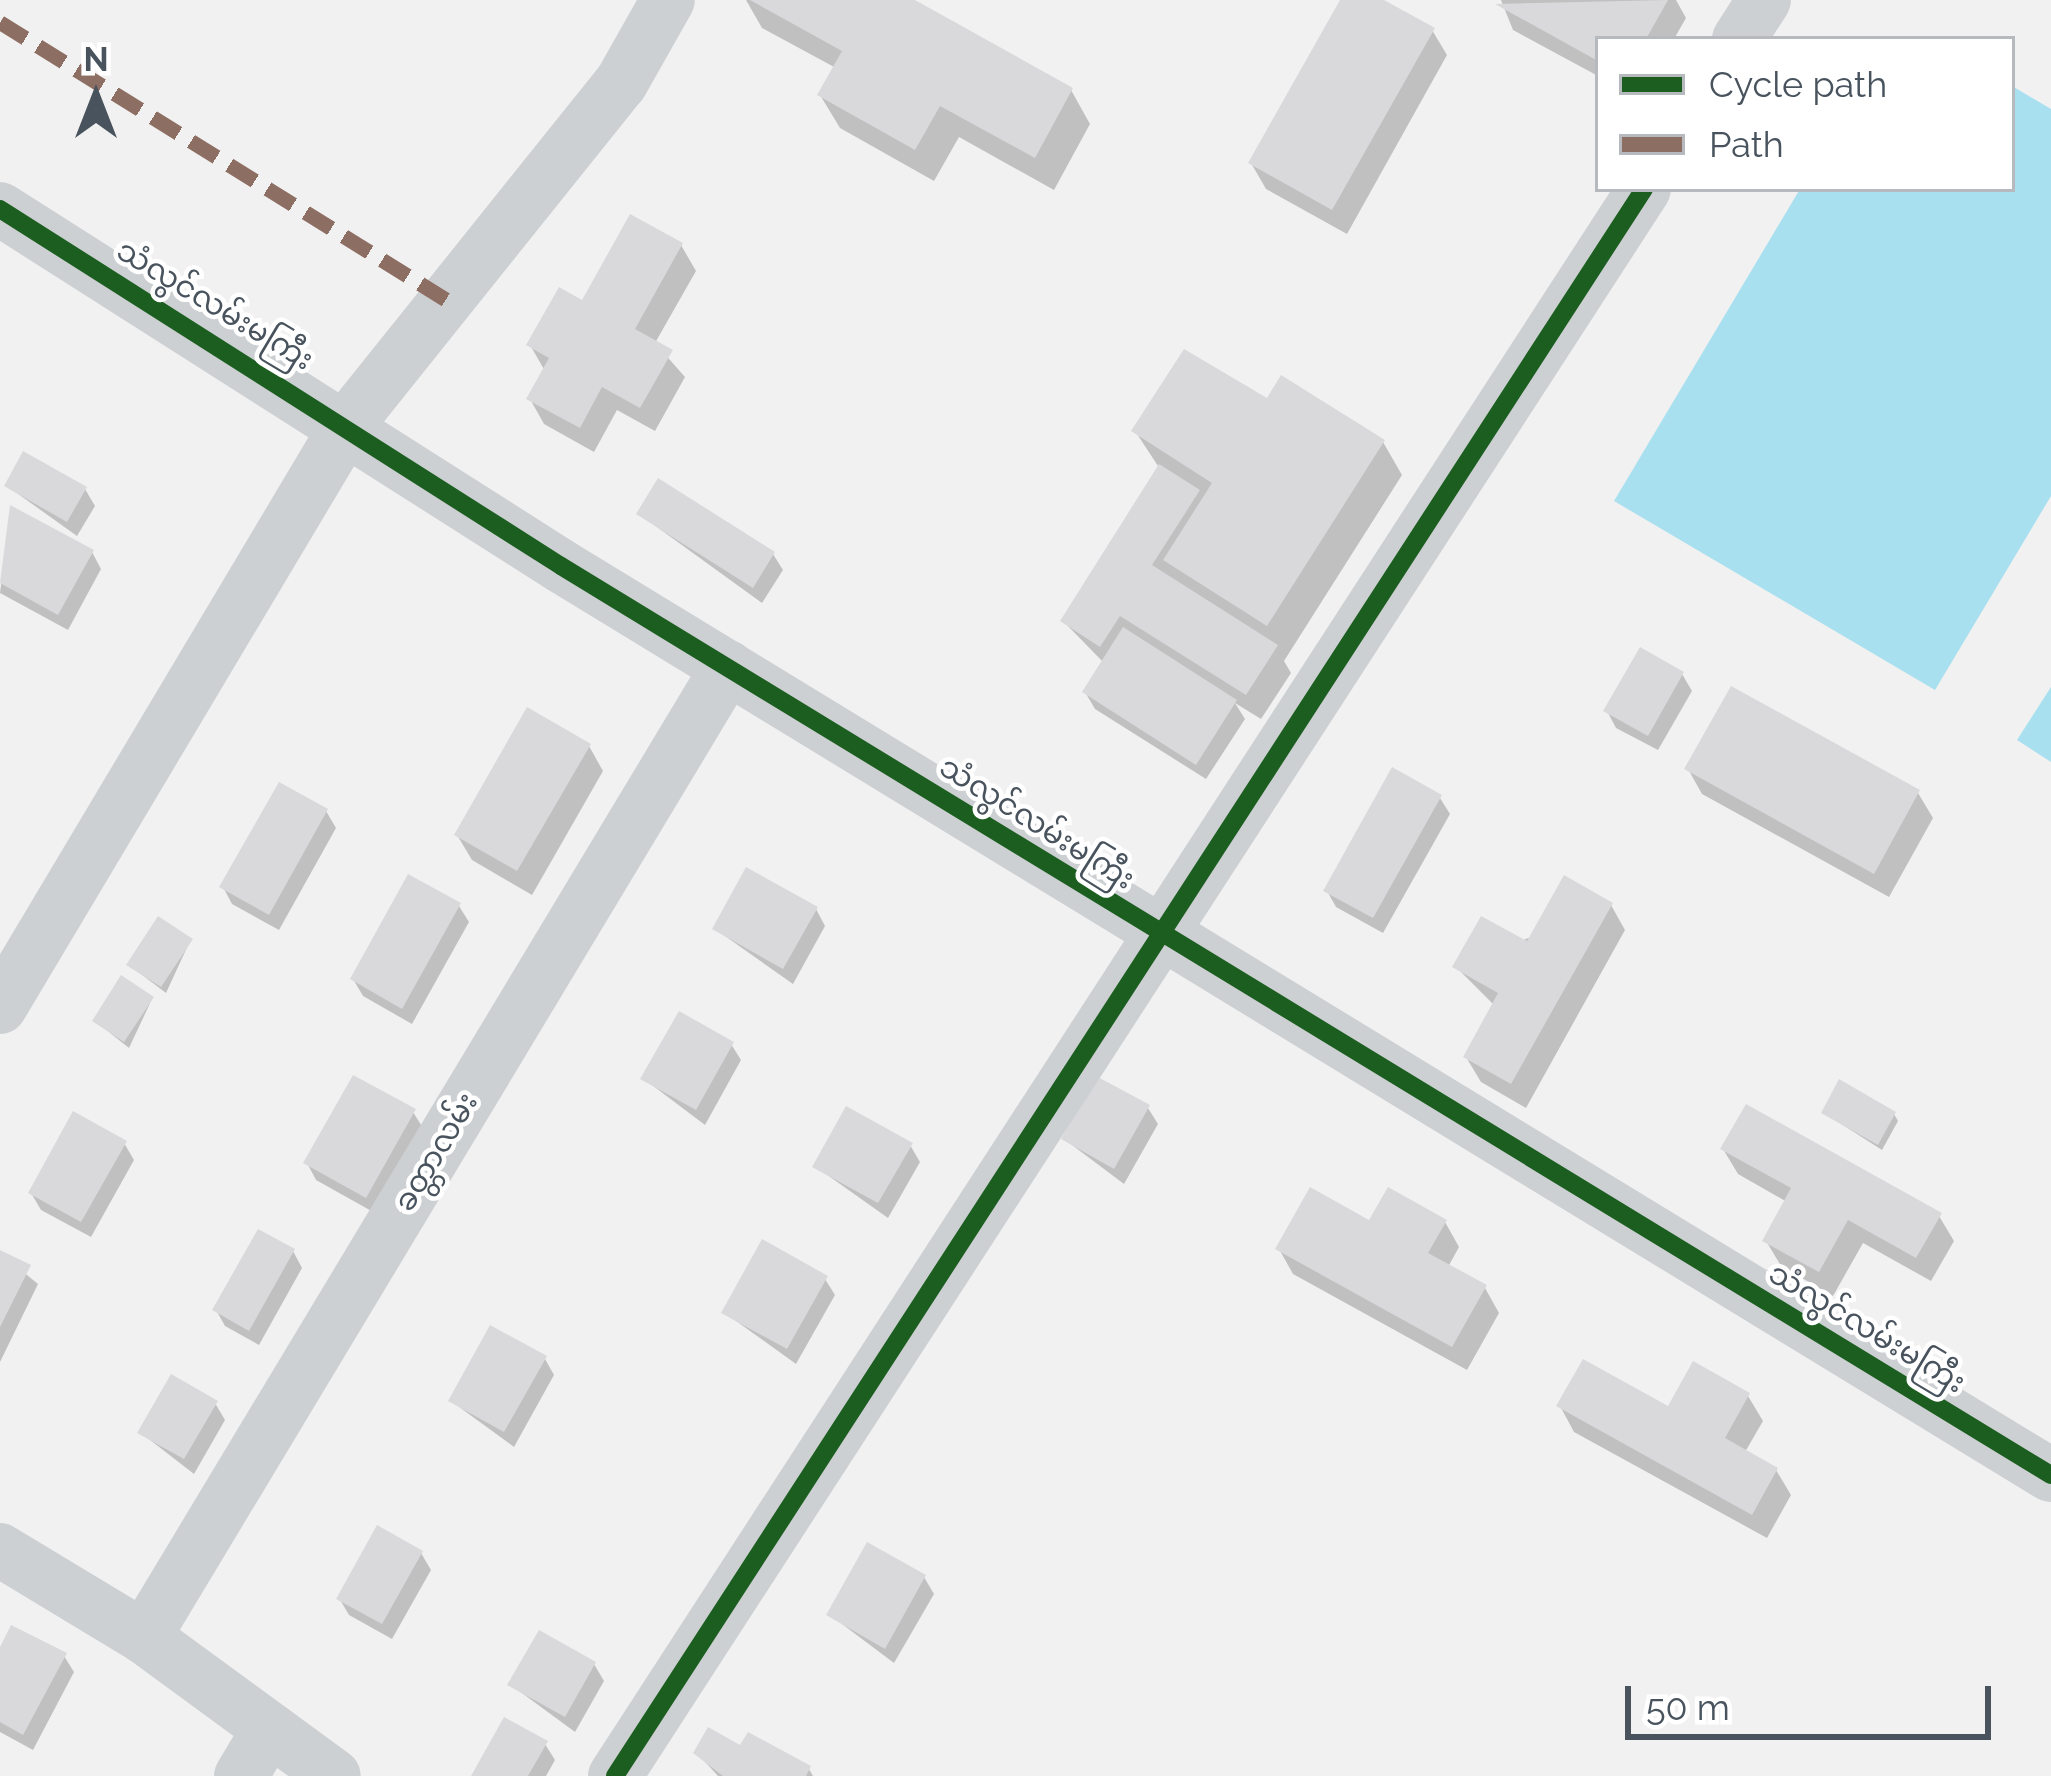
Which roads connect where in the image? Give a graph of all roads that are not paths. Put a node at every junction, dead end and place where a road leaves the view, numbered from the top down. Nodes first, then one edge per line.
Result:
1 (668, 0) edge
2 (1764, 0) edge
3 (1741, 36) edge
4 (1642, 192) edge
5 (0, 209) edge
6 (349, 422) junction
7 (728, 667) junction
8 (1159, 933) junction
9 (0, 1007) edge
10 (2051, 1475) edge
11 (2, 1558) edge
12 (144, 1637) junction
13 (269, 1729) junction
14 (242, 1776) edge
15 (334, 1776) edge
16 (615, 1776) edge

1 - 6 street
2 - 3 street
4 - 8 street
5 - 6 street, သံလွင်လမ်းမကြီး
6 - 7 street, သံလွင်လမ်းမကြီး
6 - 9 street
7 - 8 street, သံလွင်လမ်းမကြီး
7 - 12 street, ခတ္တာလမ်း
8 - 10 street, သံလွင်လမ်းမကြီး
8 - 16 street
11 - 12 street
12 - 13 street
13 - 14 street
13 - 15 street

